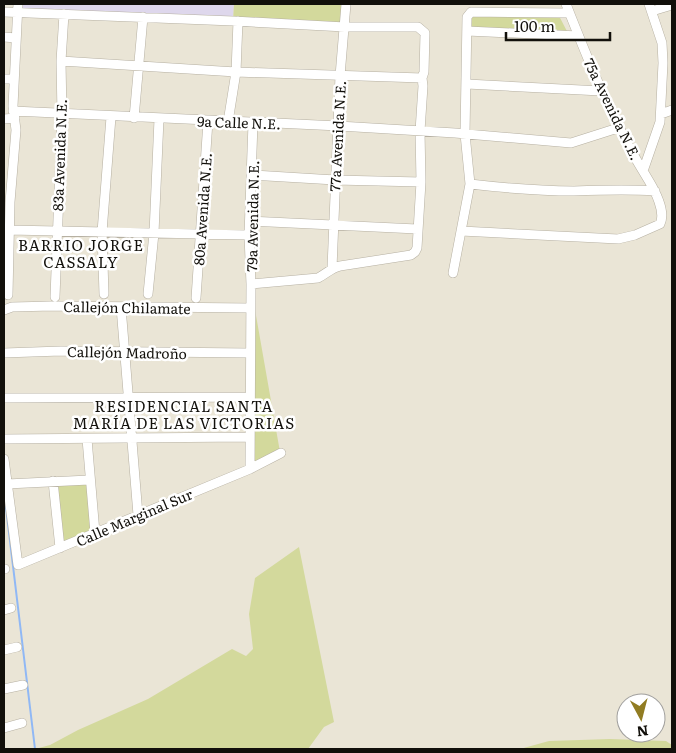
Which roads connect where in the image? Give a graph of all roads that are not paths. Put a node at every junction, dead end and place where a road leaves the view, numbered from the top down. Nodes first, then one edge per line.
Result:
1 (346, 4) edge
2 (672, 5) edge
3 (18, 8) edge
4 (568, 8) edge
5 (651, 8) edge
6 (4, 12) edge
7 (64, 14) junction
8 (143, 17) junction
9 (238, 21) junction
10 (345, 27) junction
11 (467, 31) junction
12 (579, 36) junction
13 (4, 38) edge
14 (16, 38) junction
15 (61, 61) junction
16 (140, 65) junction
17 (236, 72) junction
18 (340, 76) junction
19 (422, 78) junction
20 (4, 79) edge
21 (14, 80) junction
22 (467, 84) junction
23 (601, 91) junction
24 (672, 110) edge
25 (62, 114) junction
26 (661, 114) junction
27 (14, 115) junction
28 (111, 117) junction
29 (134, 118) junction
30 (4, 119) edge
31 (159, 119) junction
32 (208, 121) junction
33 (228, 122) junction
34 (253, 123) junction
35 (339, 126) junction
36 (618, 128) junction
37 (420, 131) junction
38 (465, 134) junction
39 (8, 160) edge
40 (643, 171) junction
41 (252, 175) junction
42 (335, 180) junction
43 (421, 182) junction
44 (470, 184) junction
45 (655, 191) junction
46 (7, 202) edge
47 (250, 221) junction
48 (334, 225) junction
49 (417, 228) junction
50 (9, 230) junction
51 (56, 231) junction
52 (461, 231) junction
53 (102, 232) junction
54 (154, 233) junction
55 (199, 234) junction
56 (249, 235) junction
57 (6, 242) edge
58 (332, 268) junction
59 (453, 273) dead end
60 (6, 281) edge
61 (251, 284) junction
62 (104, 294) dead end
63 (148, 294) dead end
64 (8, 295) dead end
65 (54, 297) dead end
66 (196, 298) dead end
67 (121, 307) junction
68 (250, 308) junction
69 (4, 310) edge
70 (124, 352) junction
71 (4, 353) edge
72 (250, 353) junction
73 (128, 397) junction
74 (249, 397) junction
75 (4, 398) edge
76 (249, 437) junction
77 (4, 439) edge
78 (86, 439) junction
79 (131, 439) junction
80 (280, 453) dead end
81 (4, 458) edge
82 (250, 469) junction
83 (89, 480) junction
84 (53, 481) junction
85 (7, 484) junction
86 (138, 515) junction
87 (95, 533) junction
88 (60, 548) junction
89 (17, 647) dead end
90 (4, 650) edge
91 (23, 685) dead end
92 (4, 689) edge
93 (22, 723) dead end
94 (4, 728) edge

1 - 10 street, 77a Avenida N.E.
2 - 5 street
3 - 6 street
3 - 7 street
3 - 14 street
4 - 11 street
4 - 12 street, 75a Avenida N.E.
5 - 26 street
7 - 8 street
7 - 15 street, 83a Avenida N.E.
8 - 9 street
8 - 16 street
9 - 10 street
9 - 17 street
10 - 18 street, 77a Avenida N.E.
10 - 19 street
11 - 12 street
11 - 22 street
12 - 23 street, 75a Avenida N.E.
13 - 14 street
14 - 21 street
15 - 16 street
15 - 25 street, 83a Avenida N.E.
16 - 17 street
16 - 29 street
17 - 18 street
17 - 33 street
18 - 19 street
18 - 35 street, 77a Avenida N.E.
19 - 37 street
20 - 21 street
21 - 27 street
22 - 23 street
22 - 38 street
23 - 36 street, 75a Avenida N.E.
24 - 26 street
25 - 27 street, 9a Calle N.E.
25 - 28 street, 9a Calle N.E.
25 - 51 street, 83a Avenida N.E.
26 - 40 street
27 - 30 street, 9a Calle N.E.
27 - 39 street
28 - 29 street, 9a Calle N.E.
28 - 53 street
29 - 31 street, 9a Calle N.E.
31 - 32 street, 9a Calle N.E.
31 - 54 street
32 - 33 street, 9a Calle N.E.
32 - 55 street, 80a Avenida N.E.
33 - 34 street, 9a Calle N.E.
34 - 35 street, 9a Calle N.E.
34 - 41 street, 79a Avenida N.E.
35 - 37 street, 9a Calle N.E.
35 - 42 street, 77a Avenida N.E.
36 - 38 street, 9a Calle N.E.
36 - 40 street, 75a Avenida N.E.
37 - 38 street, 9a Calle N.E.
37 - 43 street
38 - 44 street
39 - 46 street
40 - 45 street, 75a Avenida N.E.
41 - 42 street
41 - 47 street, 79a Avenida N.E.
42 - 43 street
42 - 48 street, 77a Avenida N.E.
43 - 49 street
44 - 45 street
44 - 52 street
45 - 52 street, 75a Avenida N.E.
46 - 50 street
47 - 48 street
47 - 56 street, 79a Avenida N.E.
48 - 49 street
48 - 58 street, 77a Avenida N.E.
49 - 58 street
50 - 51 street
50 - 57 street
51 - 53 street
51 - 65 street, 83a Avenida N.E.
52 - 59 street
53 - 54 street
53 - 62 street
54 - 55 street
54 - 63 street
55 - 56 street
55 - 66 street, 80a Avenida N.E.
56 - 61 street, 79a Avenida N.E.
57 - 60 street
58 - 61 street
60 - 64 street
61 - 68 street, 79a Avenida N.E.
67 - 68 street, Callejón Chilamate
67 - 69 street, Callejón Chilamate
67 - 70 street
68 - 72 street, 79a Avenida N.E.
70 - 71 street, Callejón Madroño
70 - 72 street, Callejón Madroño
70 - 73 street
72 - 74 street, 79a Avenida N.E.
73 - 74 street
73 - 75 street
73 - 79 street
74 - 76 street, 79a Avenida N.E.
76 - 79 street
76 - 82 street, 79a Avenida N.E.
77 - 78 street
78 - 79 street
78 - 83 street
79 - 86 street
80 - 82 street, Calle Marginal Sur
81 - 85 street
82 - 86 street, Calle Marginal Sur
83 - 84 street
83 - 87 street
84 - 85 street
84 - 88 street
85 - 88 street, Calle Marginal Sur
86 - 87 street, Calle Marginal Sur
87 - 88 street, Calle Marginal Sur
89 - 90 street
91 - 92 street
93 - 94 street

